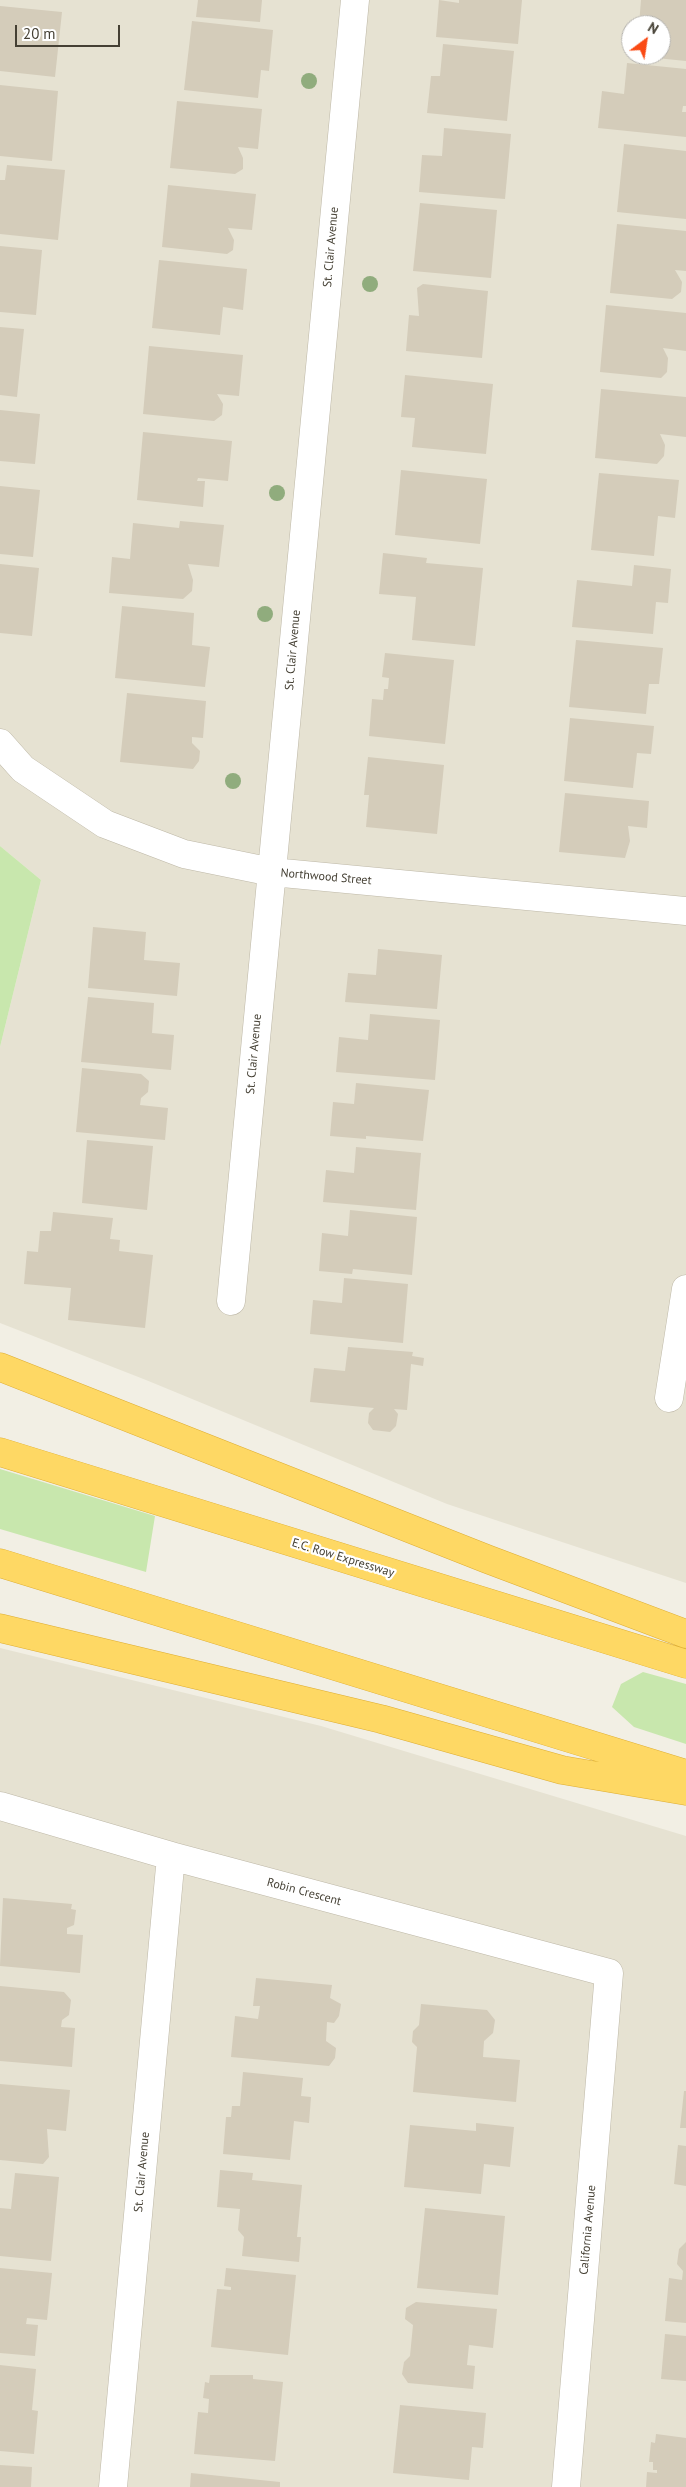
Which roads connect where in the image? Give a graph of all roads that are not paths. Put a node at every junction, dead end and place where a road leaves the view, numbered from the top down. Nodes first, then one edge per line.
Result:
1 (355, 0) edge
2 (0, 743) edge
3 (272, 872) junction
4 (686, 911) edge
5 (686, 1289) edge
6 (231, 1301) dead end
7 (0, 1367) edge
8 (669, 1398) dead end
9 (0, 1452) edge
10 (0, 1563) edge
11 (0, 1628) edge
12 (686, 1634) edge
13 (686, 1664) edge
14 (686, 1774) edge
15 (686, 1791) edge
16 (0, 1806) edge
17 (171, 1856) junction
18 (609, 1973) joint
19 (113, 2487) edge
20 (566, 2487) edge

1 - 3 street, St. Clair Avenue
2 - 3 street, Northwood Street
3 - 4 street, Northwood Street
3 - 6 street, St. Clair Avenue
5 - 8 street
7 - 12 highway
9 - 13 highway, E.C. Row Expressway
10 - 14 highway
11 - 15 highway
16 - 17 street, Robin Crescent
17 - 18 street, Robin Crescent
17 - 19 street, St. Clair Avenue
18 - 20 street, California Avenue

